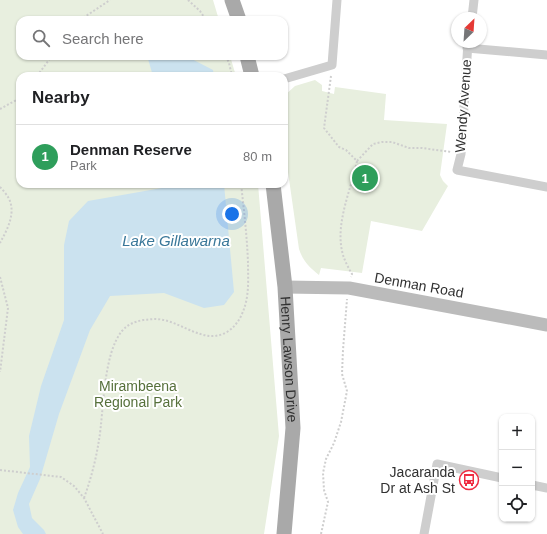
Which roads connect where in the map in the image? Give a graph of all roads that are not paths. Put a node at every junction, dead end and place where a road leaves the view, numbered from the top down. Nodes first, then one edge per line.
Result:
1 (232, 0) edge
2 (337, 0) edge
3 (474, 0) edge
4 (473, 12) edge
5 (238, 16) edge
6 (467, 48) edge
7 (487, 48) edge
8 (547, 56) edge
9 (248, 60) edge
10 (251, 72) edge
11 (288, 78) edge
12 (547, 187) edge
13 (274, 188) edge
14 (285, 287) junction
15 (547, 325) edge
16 (499, 477) edge
17 (535, 486) edge
18 (547, 488) edge
19 (284, 534) edge
20 (424, 534) edge

1 - 5 main road
2 - 11 street
3 - 4 street
6 - 12 street, Wendy Avenue
7 - 8 street
9 - 10 main road
13 - 14 main road, Henry Lawson Drive
14 - 15 street, Denman Road
14 - 19 main road, Henry Lawson Drive
16 - 20 street
17 - 18 street

